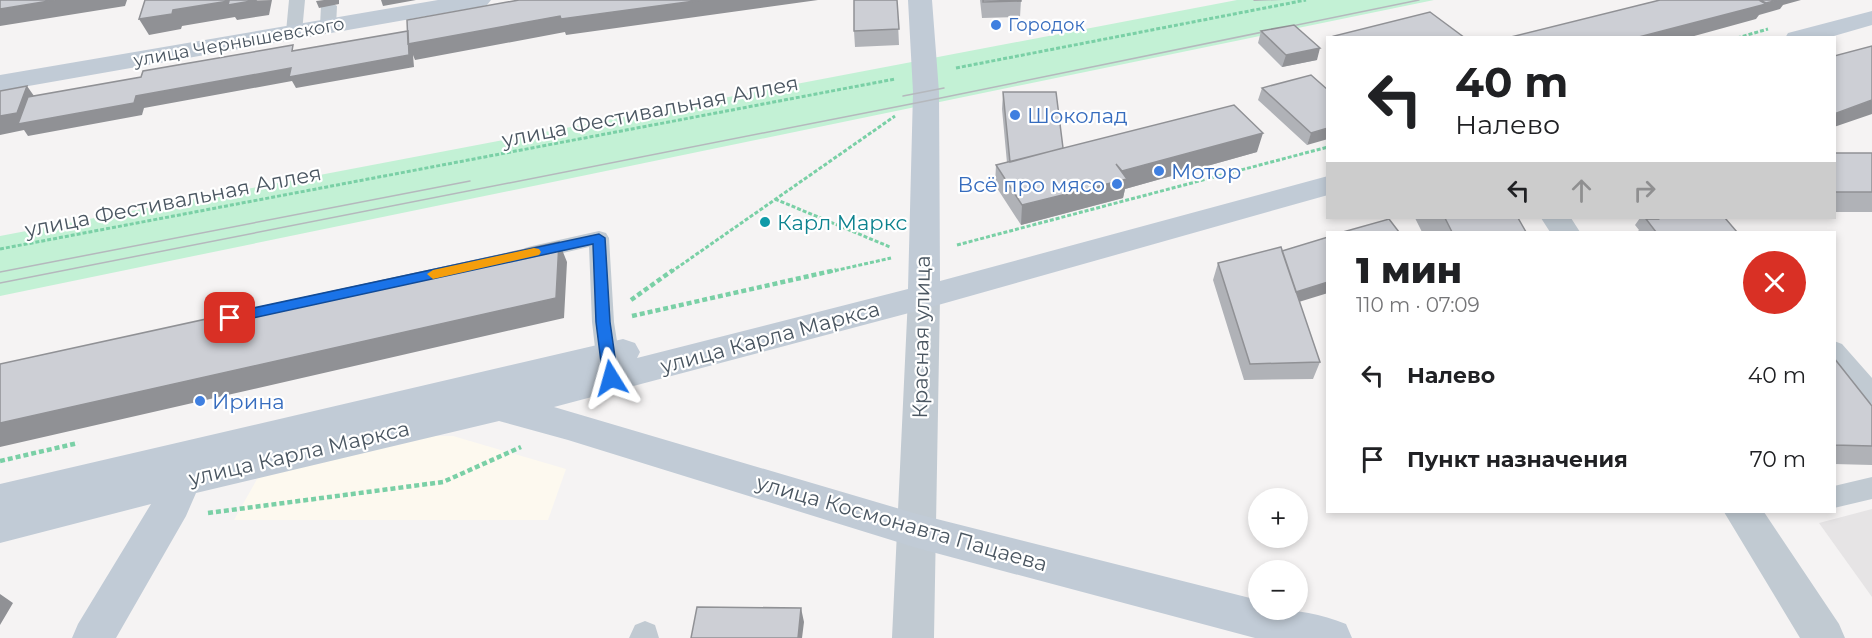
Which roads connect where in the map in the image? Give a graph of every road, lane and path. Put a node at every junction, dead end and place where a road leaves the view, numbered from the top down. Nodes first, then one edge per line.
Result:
1 (297, 0) edge
2 (479, 0) edge
3 (920, 0) edge
4 (1306, 0) edge
5 (1872, 18) edge
6 (294, 32) junction
7 (1804, 36) edge
8 (1872, 36) edge
9 (1836, 45) edge
10 (925, 74) junction
11 (0, 83) edge
12 (897, 115) dead end
13 (1326, 148) edge
14 (1326, 166) edge
15 (1326, 185) edge
16 (774, 199) junction
17 (0, 249) edge
18 (507, 258) edge
19 (920, 269) junction
20 (627, 303) dead end
21 (627, 310) dead end
22 (1836, 352) edge
23 (609, 367) junction
24 (499, 394) junction
25 (1872, 395) edge
26 (82, 443) dead end
27 (0, 461) edge
28 (184, 467) junction
29 (1872, 488) edge
30 (1836, 497) edge
31 (0, 500) edge
32 (1753, 513) edge
33 (0, 526) edge
34 (917, 531) junction
35 (93, 638) edge
36 (913, 638) edge
37 (1331, 638) edge
38 (1824, 638) edge

1 - 6 lane
2 - 6 main road, улица Чернышевского
3 - 10 main road, Красная улица
4 - 10 path, улица Фестивальная Аллея
5 - 7 main road
6 - 11 main road, улица Чернышевского
8 - 9 main road
10 - 17 path, улица Фестивальная Аллея
10 - 19 main road, Красная улица
12 - 16 path
13 - 19 path
14 - 19 main road, улица Карла Маркса
15 - 19 main road, улица Карла Маркса
16 - 19 path
16 - 20 path
18 - 23 lane
19 - 21 path
19 - 23 main road, улица Карла Маркса
19 - 34 street, Красная улица
22 - 25 lane
23 - 24 main road, улица Карла Маркса
24 - 28 main road, улица Карла Маркса
24 - 34 main road, улица Космонавта Пацаева
26 - 27 path
28 - 31 main road, улица Карла Маркса
28 - 33 main road, улица Карла Маркса
28 - 35 main road
29 - 30 lane
32 - 38 street
34 - 36 street, Красная улица
34 - 37 main road, улица Космонавта Пацаева

